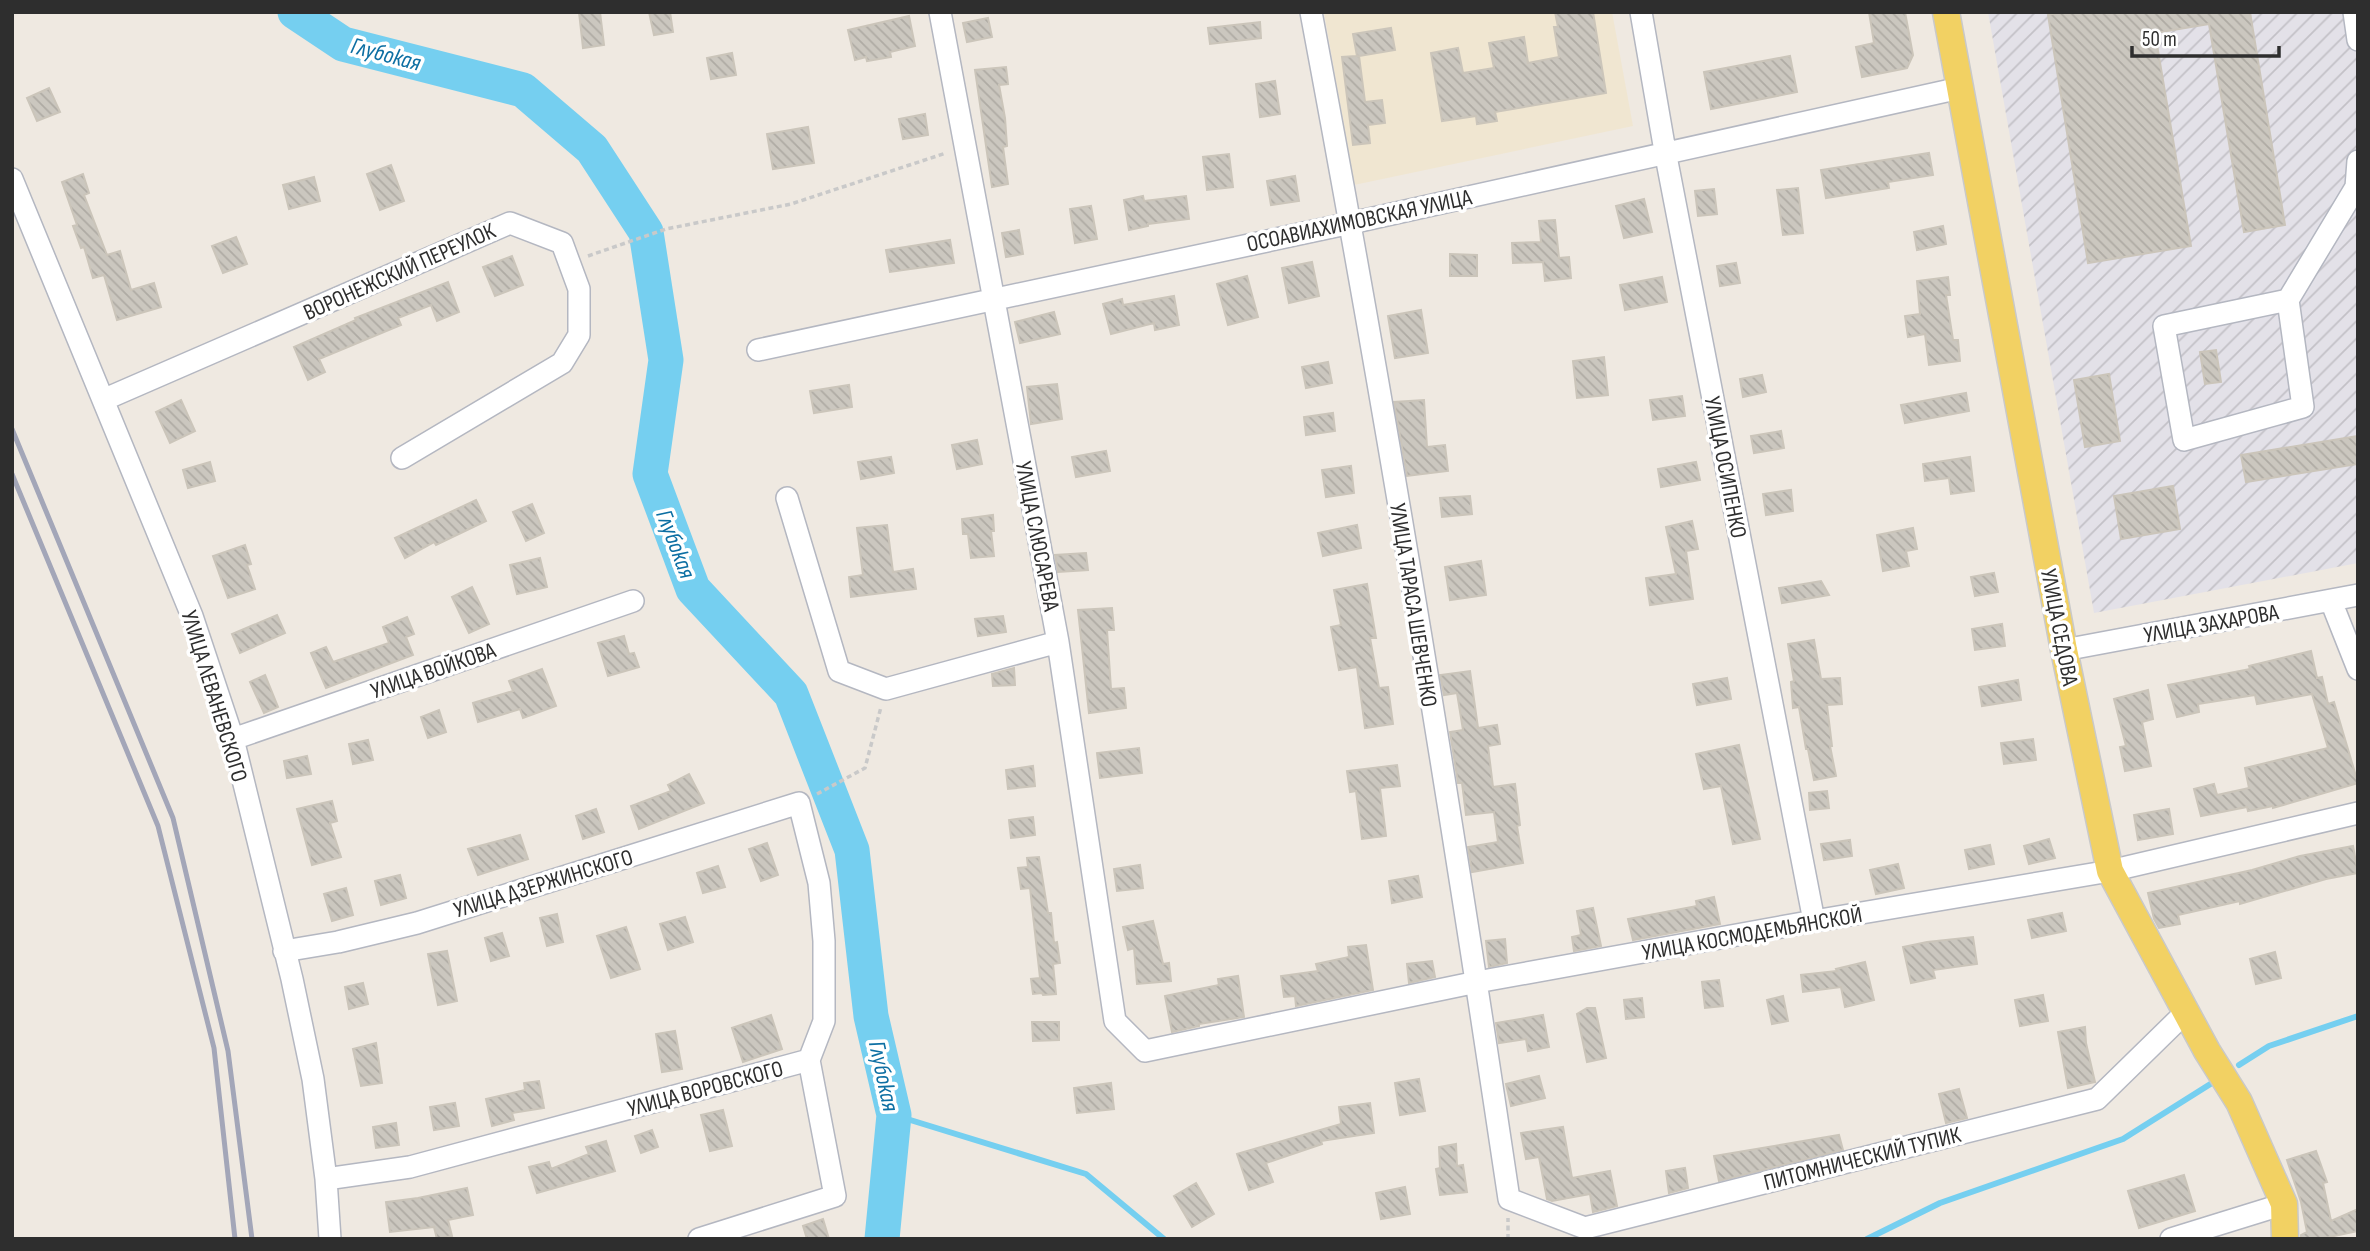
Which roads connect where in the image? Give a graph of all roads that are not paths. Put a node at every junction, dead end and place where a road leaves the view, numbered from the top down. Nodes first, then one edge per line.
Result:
1 (940, 12) edge
2 (1311, 12) edge
3 (1641, 12) edge
4 (1946, 12) edge
5 (2354, 12) edge
6 (2358, 40) edge
7 (1960, 88) junction
8 (1665, 151) junction
9 (2358, 161) edge
10 (12, 179) edge
11 (1350, 222) junction
12 (994, 299) junction
13 (2288, 300) junction
14 (758, 350) dead end
15 (103, 400) junction
16 (402, 458) dead end
17 (787, 498) dead end
18 (2358, 595) edge
19 (633, 601) dead end
20 (2331, 601) junction
21 (1058, 642) junction
22 (2064, 650) junction
23 (2358, 669) edge
24 (233, 739) junction
25 (2358, 813) edge
26 (2110, 871) junction
27 (1814, 921) junction
28 (284, 951) junction
29 (1477, 982) junction
30 (2186, 1012) junction
31 (1145, 1051) joint
32 (809, 1060) junction
33 (326, 1179) junction
34 (1509, 1199) joint
35 (2284, 1204) junction
36 (330, 1239) edge
37 (699, 1239) edge
38 (2171, 1239) edge
39 (2285, 1239) edge

1 - 12 street, УЛИЦА СЛЮСАРЕВА
2 - 11 street, УЛИЦА ТАРАСА ШЕВЧЕНКО
3 - 8 street, УЛИЦА ОСИПЕНКО
4 - 7 main road, УЛИЦА СЕДОВА
5 - 6 street
7 - 8 street, ОСОАВИАХИМОВСКАЯ УЛИЦА
7 - 22 main road, УЛИЦА СЕДОВА
8 - 11 street, ОСОАВИАХИМОВСКАЯ УЛИЦА
8 - 27 street, УЛИЦА ОСИПЕНКО
9 - 13 street
10 - 15 street, УЛИЦА ЛЕВАНЕВСКОГО
11 - 12 street, ОСОАВИАХИМОВСКАЯ УЛИЦА
11 - 29 street, УЛИЦА ТАРАСА ШЕВЧЕНКО
12 - 14 street, ОСОАВИАХИМОВСКАЯ УЛИЦА
12 - 21 street, УЛИЦА СЛЮСАРЕВА
13 - 13 street
15 - 16 street, ВОРОНЕЖСКИЙ ПЕРЕУЛОК
15 - 24 street, УЛИЦА ЛЕВАНЕВСКОГО
17 - 21 street
18 - 20 street, УЛИЦА ЗАХАРОВА
19 - 24 street, УЛИЦА ВОЙКОВА
20 - 22 street, УЛИЦА ЗАХАРОВА
20 - 23 street
21 - 31 street, УЛИЦА СЛЮСАРЕВА
22 - 26 main road, УЛИЦА СЕДОВА
24 - 28 street, УЛИЦА ЛЕВАНЕВСКОГО
25 - 26 street, УЛИЦА КОСМОДЕМЬЯНСКОЙ
26 - 27 street, УЛИЦА КОСМОДЕМЬЯНСКОЙ
26 - 30 main road, УЛИЦА СЕДОВА
27 - 29 street, УЛИЦА КОСМОДЕМЬЯНСКОЙ
28 - 32 street, УЛИЦА ДЗЕРЖИНСКОГО
28 - 33 street, УЛИЦА ЛЕВАНЕВСКОГО
29 - 31 street, УЛИЦА КОСМОДЕМЬЯНСКОЙ
29 - 34 street, УЛИЦА ТАРАСА ШЕВЧЕНКО
30 - 34 street, ПИТОМНИЧЕСКИЙ ТУПИК
30 - 35 main road, УЛИЦА СЕДОВА
32 - 33 street, УЛИЦА ВОРОВСКОГО
32 - 37 street, УЛИЦА ВОРОВСКОГО
33 - 36 street, УЛИЦА ЛЕВАНЕВСКОГО
35 - 38 street
35 - 39 main road

